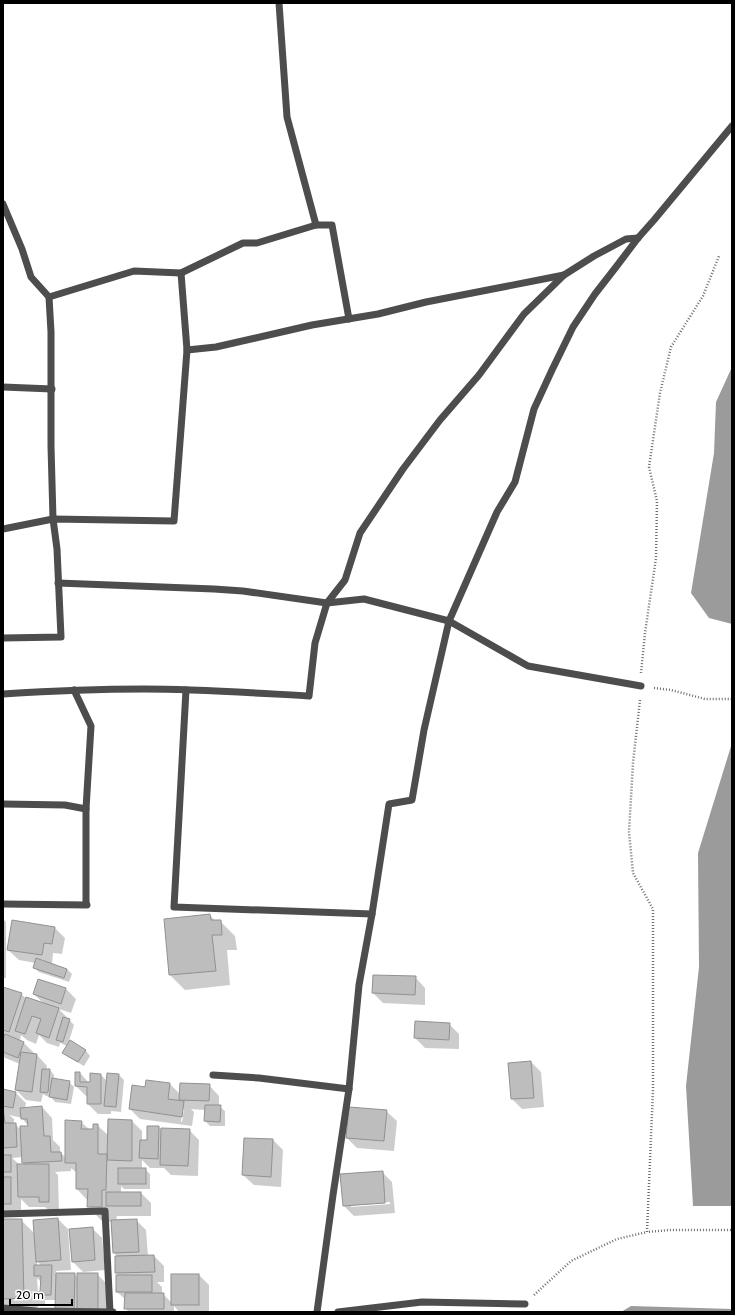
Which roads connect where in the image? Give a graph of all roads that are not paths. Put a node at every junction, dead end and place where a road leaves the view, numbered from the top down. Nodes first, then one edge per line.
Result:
1 (279, 3) edge
2 (732, 126) edge
3 (3, 204) edge
4 (3, 207) edge
5 (316, 225) junction
6 (638, 238) junction
7 (181, 273) junction
8 (564, 275) junction
9 (49, 297) junction
10 (349, 319) junction
11 (187, 350) junction
12 (3, 387) edge
13 (52, 389) junction
14 (53, 519) junction
15 (3, 529) edge
16 (58, 583) junction
17 (327, 603) junction
18 (449, 621) junction
19 (3, 638) edge
20 (641, 686) road end
21 (74, 690) junction
22 (186, 690) junction
23 (3, 694) edge
24 (3, 804) edge
25 (86, 809) junction
26 (3, 904) edge
27 (372, 914) junction
28 (213, 1075) dead end
29 (349, 1088) junction
30 (3, 1214) edge
31 (525, 1304) road end
32 (3, 1308) edge
33 (111, 1312) edge
34 (317, 1312) edge
35 (338, 1312) edge

1 - 5 street
2 - 6 street
3 - 4 street
4 - 9 street
5 - 7 street
5 - 10 street
6 - 8 street
6 - 18 street
7 - 9 street
7 - 11 street
8 - 10 street
8 - 17 street
9 - 13 street
10 - 11 street
11 - 14 street
12 - 13 street
13 - 14 street
14 - 15 street
14 - 16 street
16 - 17 street
16 - 19 street
17 - 18 street
17 - 22 street
18 - 20 street
18 - 27 street
21 - 22 street
21 - 23 street
21 - 25 street
22 - 27 street
24 - 25 street
25 - 26 street
27 - 29 street
28 - 29 street
29 - 34 street
30 - 33 street
31 - 35 street
32 - 33 street

